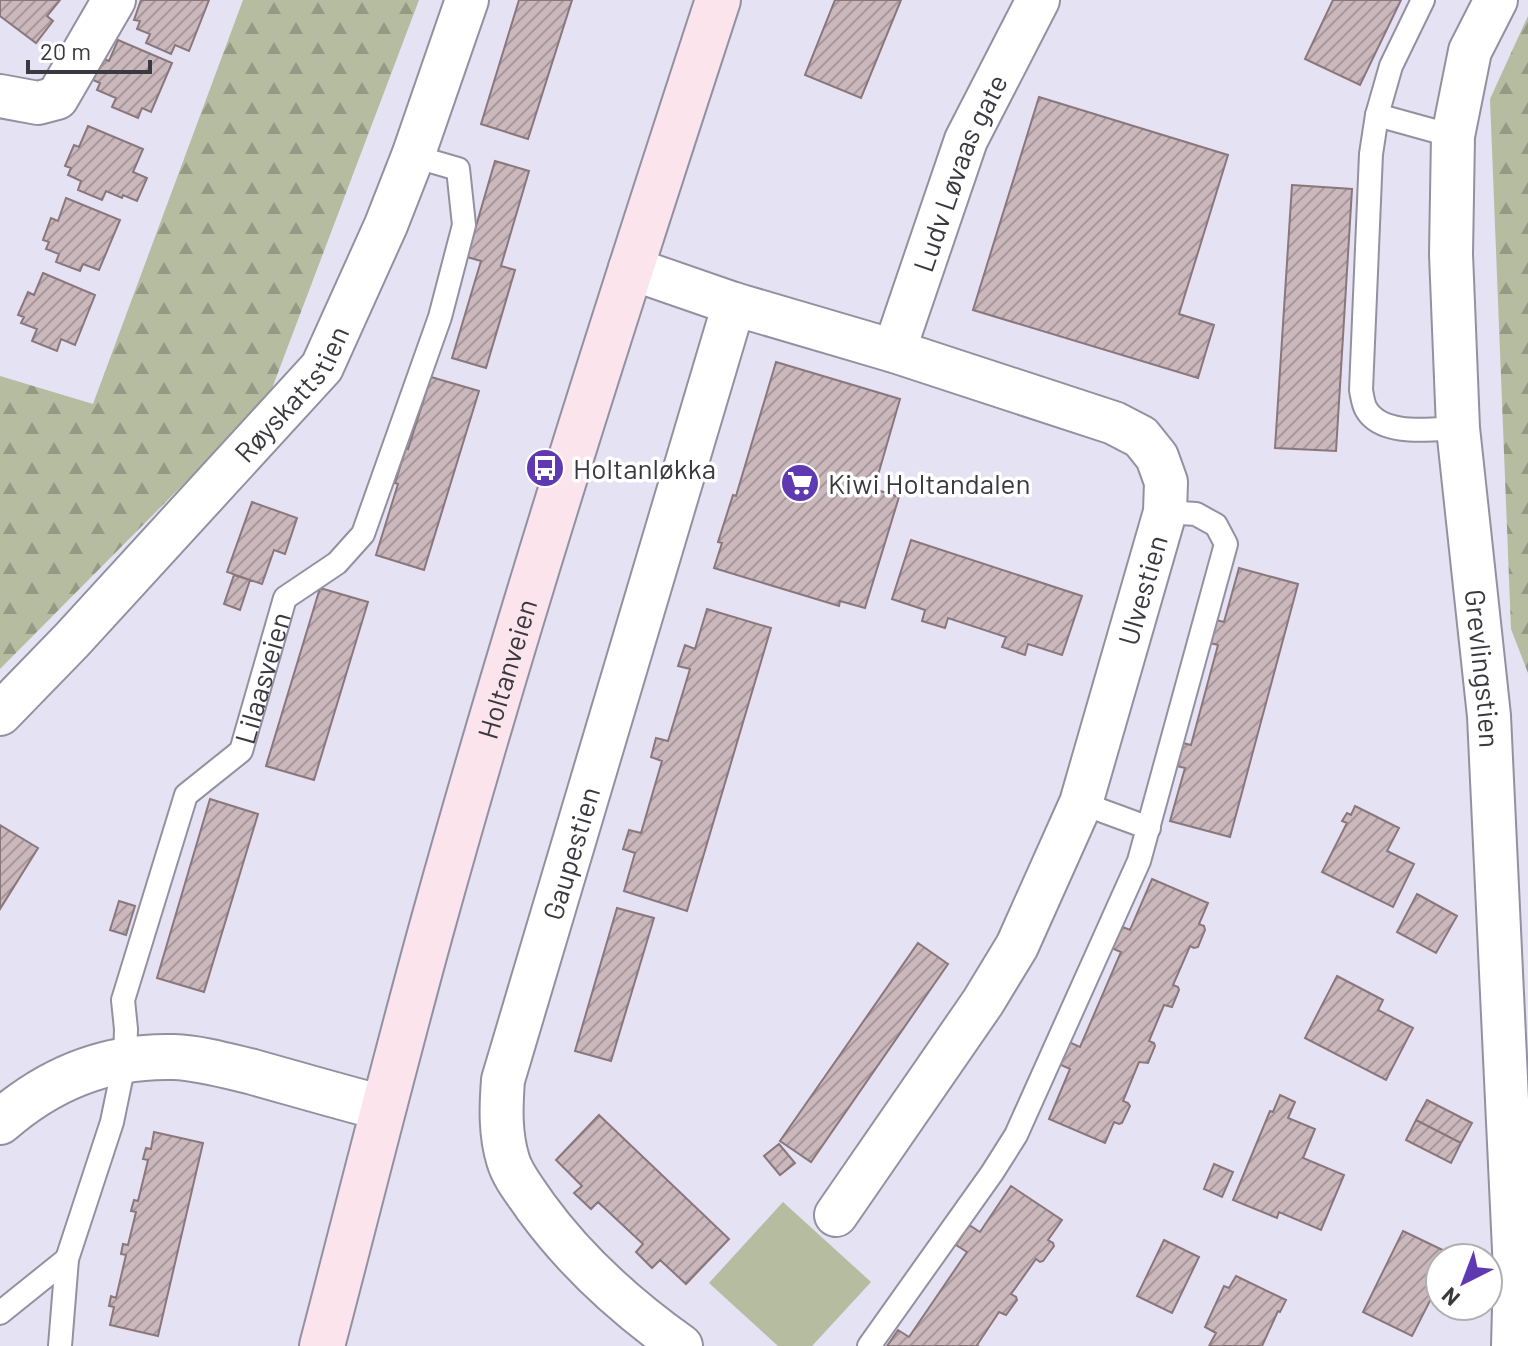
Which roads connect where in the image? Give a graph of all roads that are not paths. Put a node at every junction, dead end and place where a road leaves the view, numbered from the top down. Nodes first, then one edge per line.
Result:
1 (114, 0) edge
2 (467, 0) edge
3 (718, 0) edge
4 (1038, 0) edge
5 (1423, 0) edge
6 (1496, 0) edge
7 (0, 96) edge
8 (1377, 115) junction
9 (1453, 136) junction
10 (413, 156) junction
11 (630, 268) junction
12 (734, 304) junction
13 (894, 351) junction
14 (1458, 428) junction
15 (1165, 512) junction
16 (0, 714) edge
17 (1081, 803) junction
18 (1149, 828) junction
19 (125, 1059) junction
20 (383, 1108) junction
21 (0, 1122) edge
22 (836, 1215) dead end
23 (67, 1259) junction
24 (0, 1313) edge
25 (60, 1346) edge
26 (322, 1346) edge
27 (681, 1346) edge
28 (869, 1346) edge
29 (1513, 1346) edge

1 - 7 street
2 - 10 street, Røyskattstien
3 - 11 main road, Holtanveien
4 - 13 street, Ludv Løvaas gate
5 - 8 lane
6 - 9 street, Grevlingstien
8 - 9 lane
8 - 14 lane
9 - 14 street, Grevlingstien
10 - 16 street, Røyskattstien
10 - 19 lane, Lilaasveien
11 - 12 street, Ulvestien
11 - 20 main road, Holtanveien
12 - 13 street, Ulvestien
12 - 27 street, Gaupestien
13 - 15 street, Ulvestien
14 - 29 street, Grevlingstien
15 - 17 street, Ulvestien
15 - 18 lane
17 - 18 lane
17 - 22 street, Ulvestien
18 - 28 lane
19 - 20 street
19 - 21 street
19 - 23 lane, Lilaasveien
20 - 26 main road, Holtanveien
23 - 24 lane
23 - 25 lane, Lilaasveien

